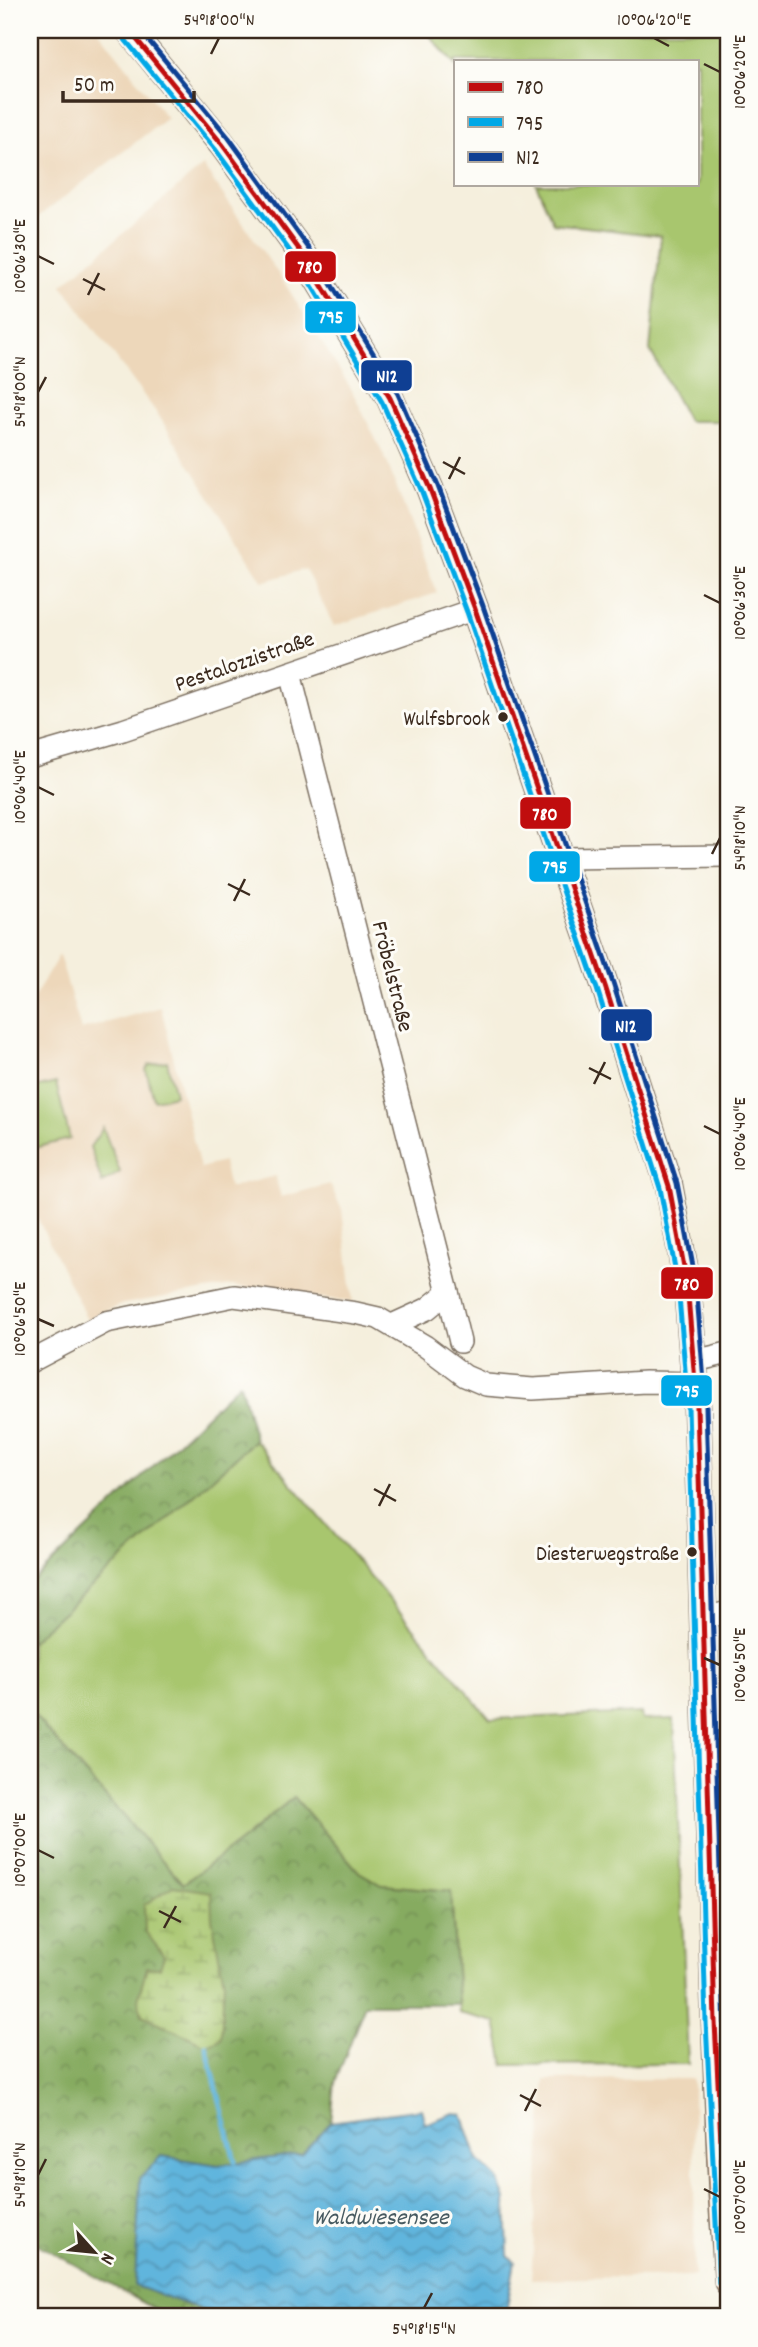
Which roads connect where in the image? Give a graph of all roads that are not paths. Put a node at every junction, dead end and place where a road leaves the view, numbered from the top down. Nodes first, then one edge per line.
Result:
1 (129, 30) edge
2 (475, 609) junction
3 (290, 673) junction
4 (30, 757) edge
5 (728, 856) edge
6 (561, 858) junction
7 (448, 1292) junction
8 (392, 1325) junction
9 (460, 1342) dead end
10 (728, 1353) edge
11 (30, 1362) edge
12 (695, 1372) junction
13 (716, 1615) edge
14 (726, 2202) edge
15 (728, 2282) edge

1 - 2 main road
2 - 3 street, Pestalozzistraße
2 - 6 main road
3 - 4 street, Pestalozzistraße
3 - 7 street, Fröbelstraße
5 - 6 street
6 - 12 main road
7 - 8 street
7 - 9 street, Fröbelstraße
8 - 11 street
8 - 12 street
10 - 12 street
12 - 13 main road
13 - 14 main road
14 - 15 main road

